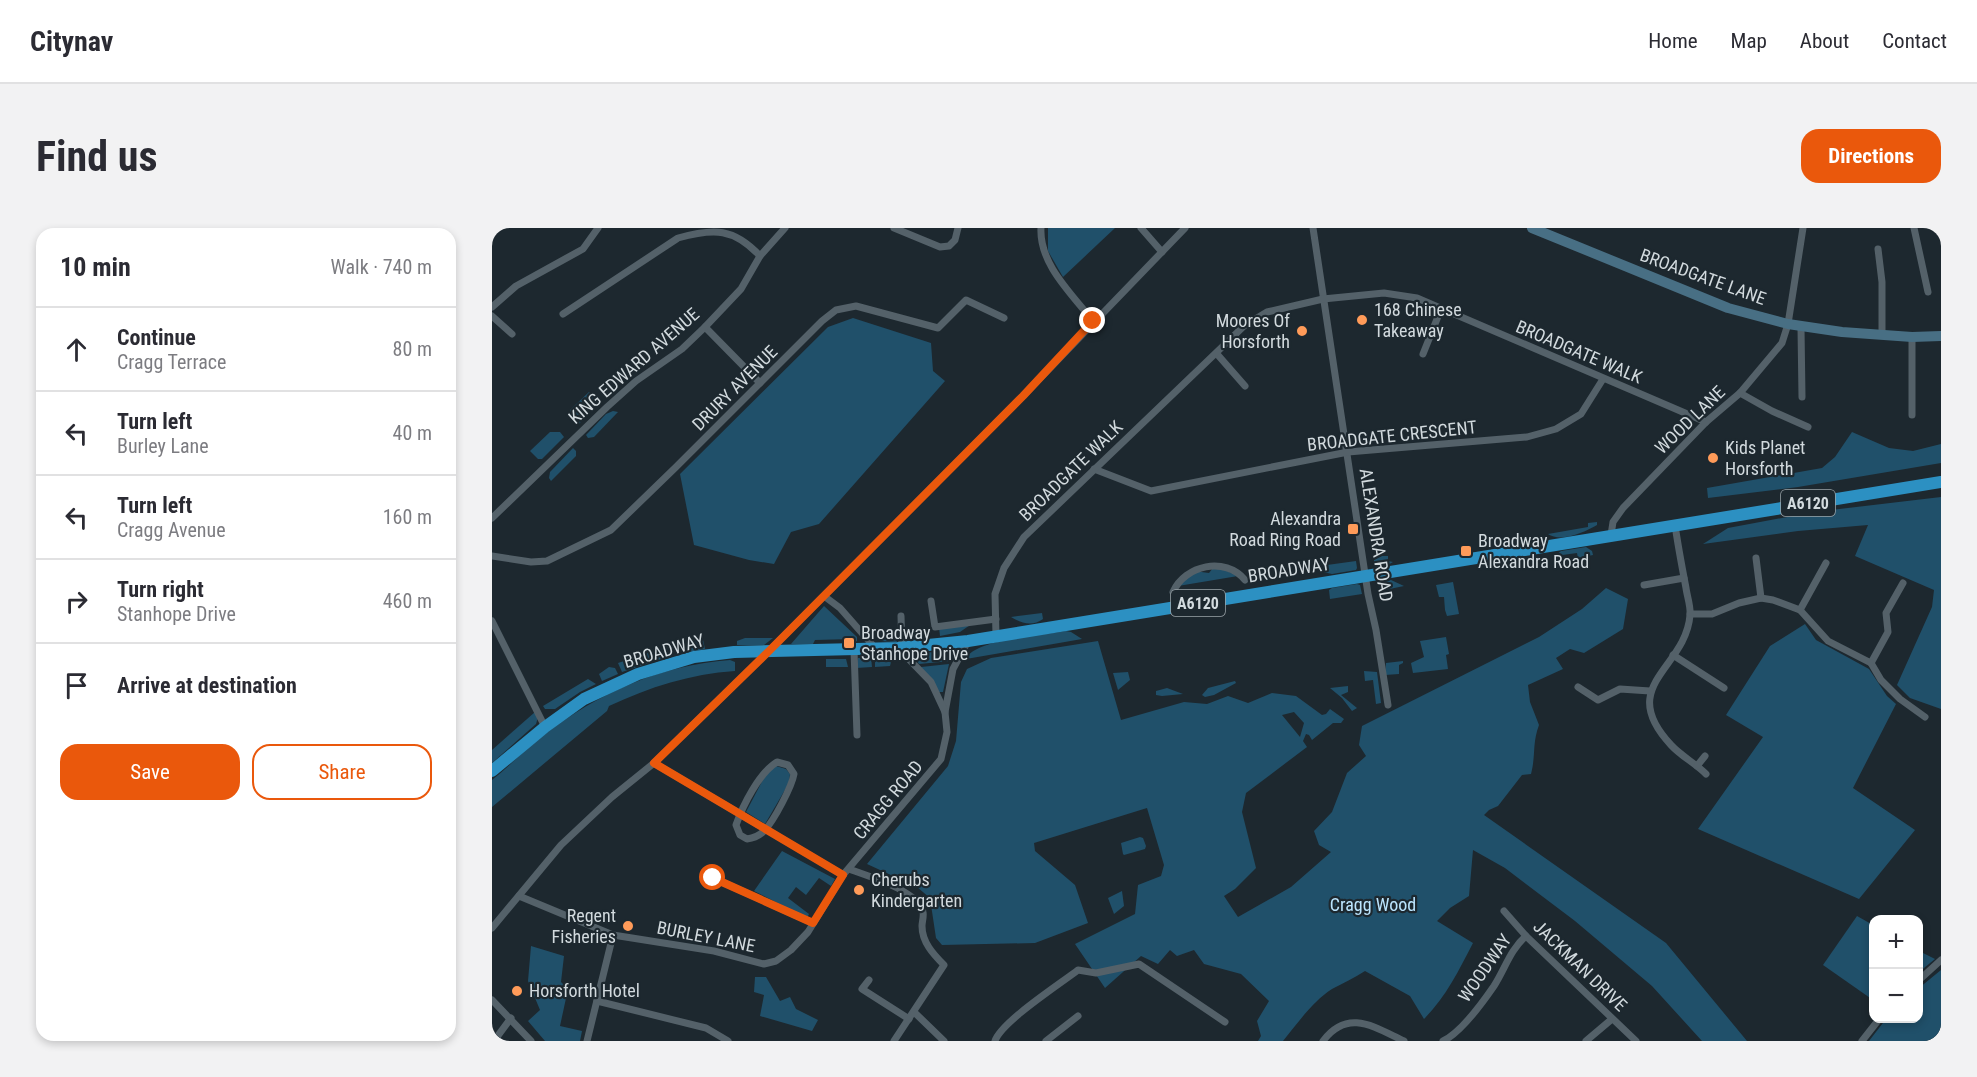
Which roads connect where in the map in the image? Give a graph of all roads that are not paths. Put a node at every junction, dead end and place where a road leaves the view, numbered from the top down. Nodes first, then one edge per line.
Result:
1 (598, 228) edge
2 (785, 228) edge
3 (894, 228) edge
4 (958, 228) edge
5 (1041, 228) edge
6 (1141, 228) edge
7 (1185, 228) edge
8 (1313, 228) edge
9 (1532, 228) edge
10 (1803, 228) edge
11 (1914, 228) edge
12 (1878, 249) dead end
13 (1162, 252) junction
14 (760, 256) junction
15 (1928, 292) dead end
16 (1323, 299) junction
17 (492, 307) edge
18 (1441, 309) junction
19 (563, 314) dead end
20 (492, 315) edge
21 (1005, 318) dead end
22 (1093, 321) junction
23 (1788, 324) junction
24 (705, 327) junction
25 (1802, 328) junction
26 (512, 334) dead end
27 (1882, 335) junction
28 (1941, 336) edge
29 (1912, 338) junction
30 (1216, 354) junction
31 (1422, 354) dead end
32 (1603, 379) junction
33 (760, 383) junction
34 (1245, 386) dead end
35 (1740, 393) junction
36 (1802, 397) dead end
37 (1912, 416) dead end
38 (1706, 422) junction
39 (1808, 428) dead end
40 (1348, 453) junction
41 (1095, 469) junction
42 (1941, 482) edge
43 (492, 518) edge
44 (1675, 525) junction
45 (1611, 535) junction
46 (492, 556) edge
47 (1756, 558) dead end
48 (1826, 562) dead end
49 (1366, 575) junction
50 (1684, 578) junction
51 (1245, 580) dead end
52 (1903, 583) dead end
53 (1644, 585) dead end
54 (1173, 592) dead end
55 (824, 596) junction
56 (1761, 598) junction
57 (930, 601) dead end
58 (1800, 610) junction
59 (1690, 614) junction
60 (902, 616) dead end
61 (996, 620) junction
62 (492, 621) edge
63 (935, 627) junction
64 (996, 636) junction
65 (968, 641) junction
66 (937, 644) junction
67 (900, 648) junction
68 (876, 649) junction
69 (854, 650) junction
70 (769, 651) junction
71 (1673, 655) junction
72 (1871, 663) junction
73 (1578, 687) dead end
74 (1724, 688) dead end
75 (1650, 691) junction
76 (1388, 705) dead end
77 (945, 712) junction
78 (1925, 717) dead end
79 (545, 727) junction
80 (857, 735) dead end
81 (1705, 756) dead end
82 (654, 763) junction
83 (1697, 766) junction
84 (492, 771) edge
85 (1706, 774) dead end
86 (740, 813) junction
87 (765, 830) junction
88 (846, 872) junction
89 (713, 878) dead end
90 (519, 896) junction
91 (1504, 911) dead end
92 (813, 923) junction
93 (492, 928) edge
94 (613, 935) junction
95 (1526, 936) junction
96 (1941, 960) edge
97 (1923, 976) edge
98 (869, 980) dead end
99 (492, 1000) edge
100 (597, 1001) junction
101 (911, 1015) junction
102 (1078, 1016) dead end
103 (511, 1018) junction
104 (1612, 1019) junction
105 (1225, 1022) dead end
106 (1876, 1023) edge
107 (494, 1041) edge
108 (531, 1041) edge
109 (586, 1041) edge
110 (728, 1041) edge
111 (894, 1041) edge
112 (944, 1041) edge
113 (995, 1041) edge
114 (1046, 1041) edge
115 (1323, 1041) edge
116 (1404, 1041) edge
117 (1443, 1041) edge
118 (1586, 1041) edge
119 (1636, 1041) edge
120 (1862, 1041) edge

1 - 17 street
2 - 14 street, KING EDWARD AVENUE
3 - 4 street
5 - 22 street
6 - 13 street
7 - 13 street
8 - 16 street, ALEXANDRA ROAD
9 - 23 street, BROADGATE LANE
10 - 23 street, WOOD LANE
11 - 15 street
12 - 27 street
13 - 22 street
14 - 19 street
14 - 24 street, KING EDWARD AVENUE
16 - 18 street, BROADGATE WALK
16 - 30 street, BROADGATE WALK
16 - 40 street, ALEXANDRA ROAD
18 - 31 street
18 - 32 street, BROADGATE WALK
20 - 26 street
21 - 33 street, DRURY AVENUE
22 - 55 street
23 - 25 street, BROADGATE LANE
23 - 35 street, WOOD LANE
24 - 33 street
24 - 43 street, KING EDWARD AVENUE
25 - 27 street, BROADGATE LANE
25 - 36 street
27 - 29 street, BROADGATE LANE
28 - 29 street, BROADGATE LANE
29 - 37 street
30 - 34 street
30 - 41 street, BROADGATE WALK
32 - 38 street, BROADGATE WALK
32 - 40 street, BROADGATE CRESCENT
33 - 46 street, DRURY AVENUE
35 - 38 street, WOOD LANE
35 - 39 street
38 - 45 street, WOOD LANE
40 - 41 street, BROADGATE CRESCENT
40 - 49 street, ALEXANDRA ROAD
41 - 61 street, BROADGATE WALK
42 - 44 highway, BROADWAY / A6120
44 - 45 highway, BROADWAY / A6120
44 - 50 street
45 - 49 highway, BROADWAY / A6120
47 - 56 street
48 - 58 street
49 - 64 highway, BROADWAY / A6120
49 - 76 street, ALEXANDRA ROAD
50 - 53 street
50 - 59 street
51 - 54 street
52 - 72 street
55 - 68 street
55 - 70 street
56 - 58 street
56 - 59 street
57 - 63 street
58 - 72 street
59 - 71 street
60 - 67 street
61 - 63 street
61 - 64 street, BROADGATE WALK
62 - 79 street
63 - 66 street
64 - 65 highway, BROADWAY / A6120
65 - 66 highway, BROADWAY / A6120
65 - 77 street, CRAGG ROAD
66 - 67 highway, BROADWAY / A6120
67 - 68 highway, BROADWAY / A6120
67 - 77 street, CRAGG ROAD
68 - 69 highway, BROADWAY / A6120
69 - 70 highway, BROADWAY / A6120
69 - 80 street
70 - 79 highway, BROADWAY / A6120
70 - 82 street
71 - 74 street
71 - 75 street
72 - 78 street
73 - 75 street
75 - 83 street
77 - 88 street, CRAGG ROAD
79 - 84 highway, BROADWAY / A6120
81 - 83 street
82 - 86 street
82 - 90 street
83 - 85 street
86 - 87 street
86 - 87 street
86 - 87 street
87 - 88 street
88 - 92 street, BURLEY LANE
88 - 101 street
89 - 92 street
90 - 93 street
90 - 94 street, BURLEY LANE
91 - 95 street, JACKMAN DRIVE
92 - 94 street, BURLEY LANE
94 - 100 street
95 - 104 street, JACKMAN DRIVE
95 - 117 street, WOODWAY
96 - 97 street
98 - 101 street
99 - 103 street
100 - 109 street
100 - 110 street
101 - 111 street
101 - 112 street
102 - 114 street
103 - 107 street
103 - 108 street
104 - 118 street
104 - 119 street, JACKMAN DRIVE
105 - 113 street
106 - 120 street
115 - 116 street

